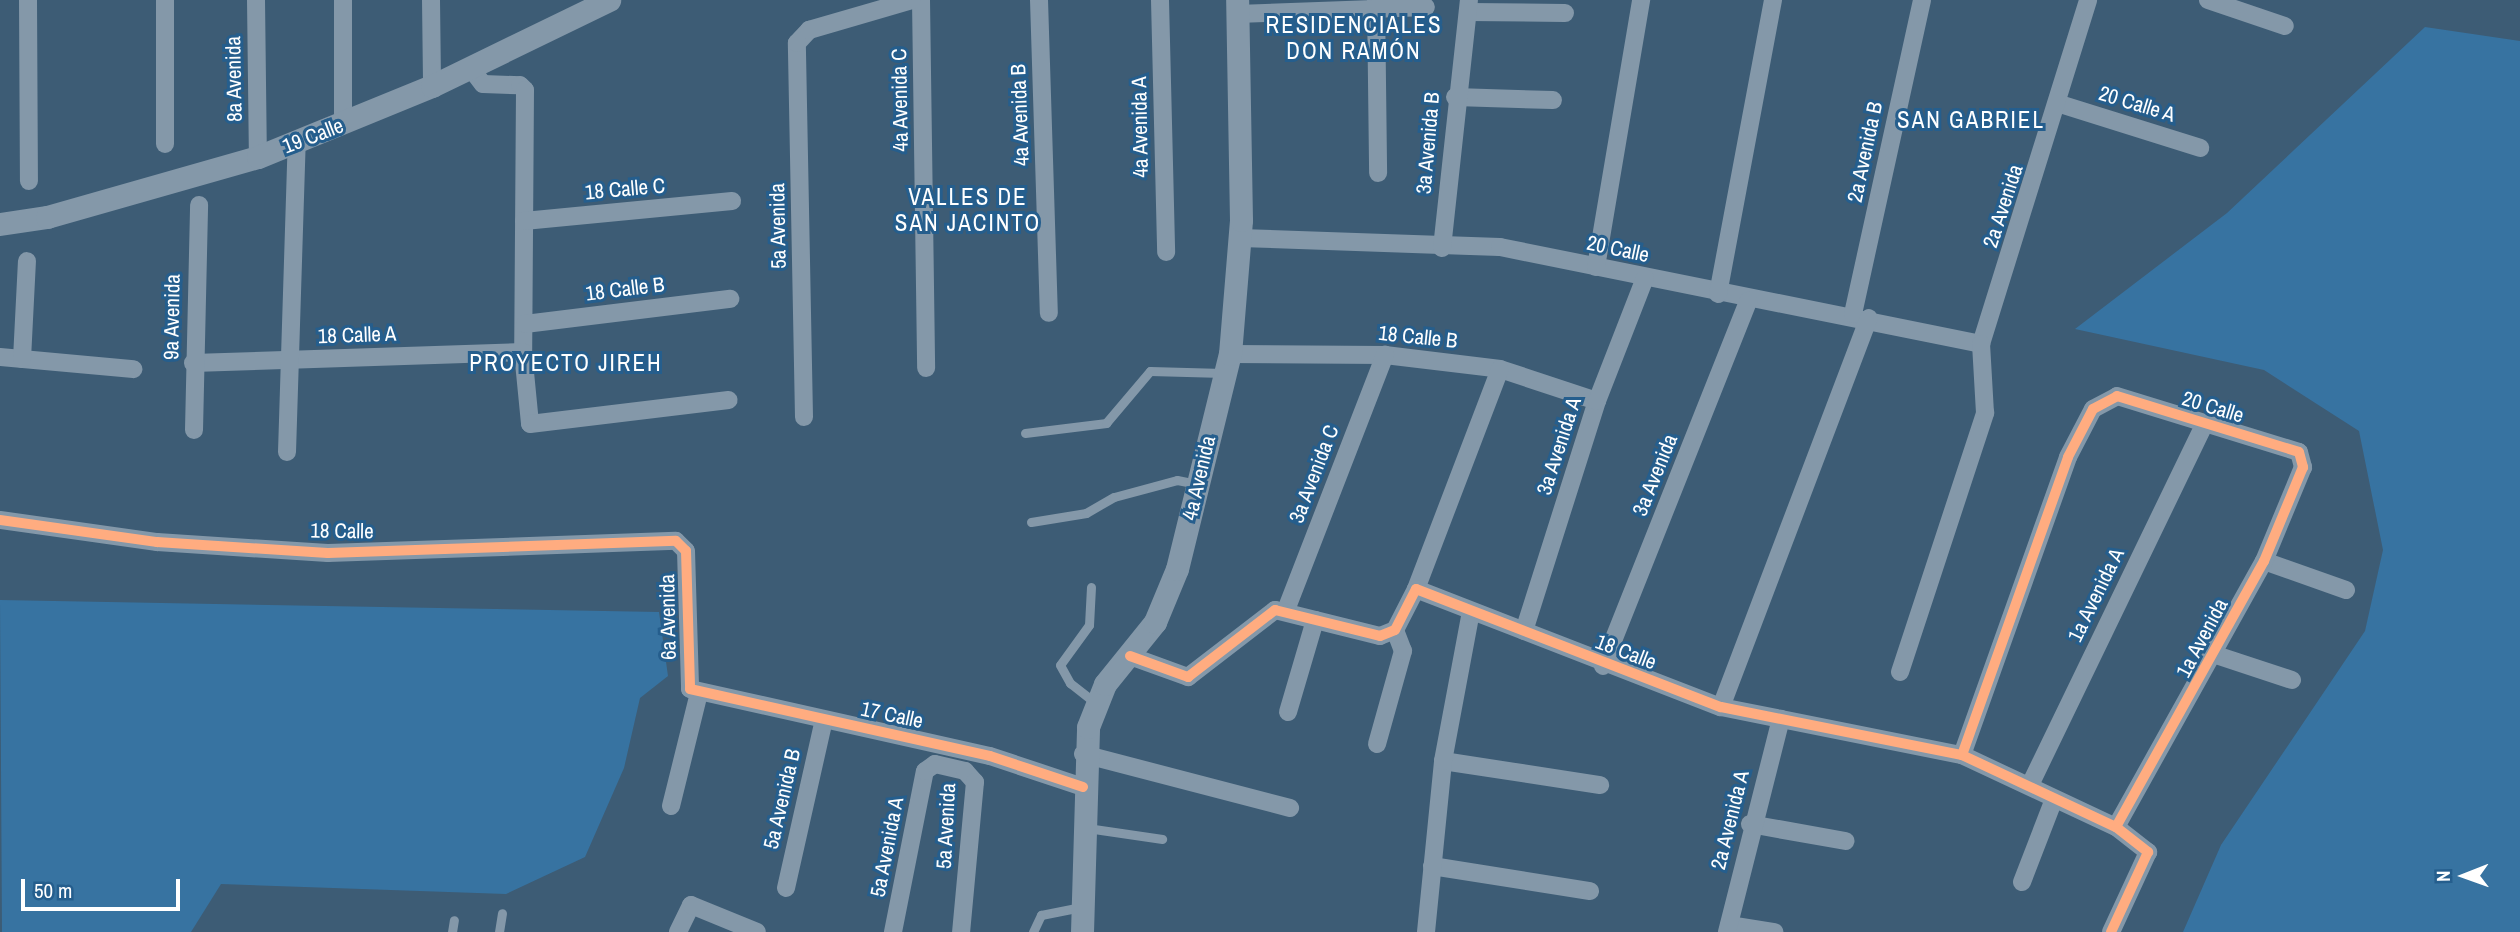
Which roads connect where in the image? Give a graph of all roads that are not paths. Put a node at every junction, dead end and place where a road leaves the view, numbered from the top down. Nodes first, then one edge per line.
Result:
1 (28, 0) edge
2 (165, 0) edge
3 (256, 0) edge
4 (343, 0) edge
5 (431, 0) edge
6 (609, 0) edge
7 (912, 0) edge
8 (921, 0) edge
9 (1039, 0) edge
10 (1160, 0) edge
11 (1641, 0) edge
12 (1773, 0) edge
13 (1922, 0) edge
14 (2088, 0) edge
15 (2208, 0) edge
16 (1377, 5) edge
17 (1468, 6) edge
18 (1237, 7) edge
19 (1426, 7) dead end
20 (1565, 13) dead end
21 (2285, 26) dead end
22 (470, 67) junction
23 (432, 86) junction
24 (1455, 97) junction
25 (1553, 100) dead end
26 (2060, 104) junction
27 (343, 125) junction
28 (297, 142) junction
29 (165, 144) dead end
30 (2200, 148) dead end
31 (258, 157) junction
32 (1378, 173) dead end
33 (29, 181) dead end
34 (732, 201) dead end
35 (199, 205) dead end
36 (524, 221) junction
37 (0, 224) edge
38 (1240, 238) junction
39 (1441, 248) junction
40 (1166, 252) dead end
41 (27, 261) dead end
42 (1596, 267) junction
43 (1645, 278) junction
44 (1718, 294) junction
45 (730, 299) dead end
46 (1748, 301) junction
47 (1049, 313) dead end
48 (1861, 316) junction
49 (525, 324) junction
50 (1981, 344) junction
51 (523, 352) junction
52 (1385, 355) junction
53 (0, 357) edge
54 (22, 359) junction
55 (294, 359) junction
56 (193, 363) junction
57 (1226, 364) junction
58 (926, 368) dead end
59 (133, 369) dead end
60 (1500, 369) junction
61 (729, 400) dead end
62 (1597, 401) junction
63 (804, 417) dead end
64 (2204, 425) junction
65 (194, 430) dead end
66 (1026, 433) dead end
67 (287, 452) dead end
68 (2304, 458) joint
69 (1198, 484) junction
70 (0, 520) edge
71 (1031, 522) dead end
72 (683, 545) joint
73 (2264, 561) junction
74 (1091, 587) dead end
75 (1416, 589) junction
76 (2346, 590) dead end
77 (1286, 610) junction
78 (1471, 611) junction
79 (1315, 620) junction
80 (1395, 630) junction
81 (1524, 631) junction
82 (2216, 654) junction
83 (1129, 656) junction
84 (1603, 666) junction
85 (1900, 672) dead end
86 (2292, 680) dead end
87 (694, 691) junction
88 (1094, 702) junction
89 (1721, 707) junction
90 (1288, 712) dead end
91 (1781, 719) junction
92 (824, 720) junction
93 (1377, 744) dead end
94 (1083, 754) junction
95 (1962, 755) junction
96 (1443, 761) junction
97 (925, 771) joint
98 (1600, 785) dead end
99 (2030, 785) junction
100 (1083, 787) junction
101 (2054, 799) junction
102 (671, 806) dead end
103 (1290, 808) dead end
104 (1750, 824) junction
105 (1082, 827) junction
106 (2116, 827) junction
107 (1162, 839) dead end
108 (1845, 841) dead end
109 (1432, 866) junction
110 (2022, 882) dead end
111 (786, 888) dead end
112 (1590, 891) dead end
113 (1081, 907) junction
114 (502, 914) dead end
115 (454, 920) dead end
116 (1728, 928) edge
117 (452, 932) edge
118 (499, 932) edge
119 (678, 932) edge
120 (757, 932) edge
121 (893, 932) edge
122 (961, 932) edge
123 (1033, 932) edge
124 (1082, 932) edge
125 (1426, 932) edge
126 (1774, 932) edge
127 (2112, 932) edge

1 - 33 street
2 - 29 street
3 - 31 street, 8a Avenida
4 - 27 street
5 - 23 street
6 - 22 street, 19 Calle
7 - 63 street, 5a Avenida
8 - 58 street, 4a Avenida C
9 - 47 street, 4a Avenida B
10 - 40 street, 4a Avenida A
11 - 42 street
12 - 44 street
13 - 48 street, 2a Avenida B
14 - 26 street, 2a Avenida
15 - 21 street
16 - 18 street
16 - 19 street
16 - 32 street
17 - 20 street
17 - 24 street, 3a Avenida B
18 - 38 street, 4a Avenida
22 - 23 street, 19 Calle
22 - 36 street
23 - 27 street, 19 Calle
24 - 25 street
24 - 39 street, 3a Avenida B
26 - 30 street, 20 Calle A
26 - 50 street, 2a Avenida
27 - 28 street, 19 Calle
28 - 31 street, 19 Calle
28 - 55 street
31 - 37 street, 19 Calle
34 - 36 street, 18 Calle C
35 - 56 street, 9a Avenida
36 - 49 street
38 - 39 street, 20 Calle
38 - 57 street, 4a Avenida
39 - 42 street, 20 Calle
41 - 54 street
42 - 43 street, 20 Calle
43 - 44 street, 20 Calle
43 - 62 street, 3a Avenida A
44 - 46 street, 20 Calle
45 - 49 street, 18 Calle B
46 - 48 street, 20 Calle
46 - 84 street, 3a Avenida
48 - 50 street, 20 Calle
48 - 89 street, 2a Avenida B
49 - 51 street
50 - 85 street
51 - 55 street, 18 Calle A
51 - 61 street
52 - 57 street, 18 Calle B
52 - 60 street, 18 Calle B
52 - 77 street, 3a Avenida C
53 - 54 street
54 - 59 street
55 - 56 street, 18 Calle A
55 - 67 street
56 - 65 street, 9a Avenida
57 - 66 lane
57 - 69 street, 4a Avenida
60 - 62 street, 18 Calle B
60 - 75 street
62 - 81 street, 3a Avenida A
64 - 68 street, 20 Calle
64 - 95 street, 20 Calle
64 - 99 street, 1a Avenida A
68 - 73 street, 1a Avenida
69 - 71 lane
69 - 83 street, 4a Avenida
70 - 72 street, 18 Calle
72 - 87 street, 6a Avenida
73 - 76 street
73 - 82 street, 1a Avenida
74 - 88 lane
75 - 78 street, 18 Calle
75 - 80 street
77 - 79 street
77 - 83 street
78 - 81 street, 18 Calle
78 - 96 street
79 - 80 street
79 - 90 street
80 - 93 street
81 - 84 street, 18 Calle
82 - 86 street
82 - 106 street, 1a Avenida
83 - 88 street, 4a Avenida
84 - 89 street, 18 Calle
87 - 92 street, 17 Calle
87 - 102 street, 6a Avenida
88 - 94 street, 4a Avenida
89 - 91 street, 18 Calle
91 - 95 street, 18 Calle
91 - 104 street, 2a Avenida A
92 - 100 street, 17 Calle
92 - 111 street, 5a Avenida B
94 - 100 street, 4a Avenida
94 - 103 street
95 - 99 street, 18 Calle
96 - 98 street
96 - 109 street
97 - 121 street, 5a Avenida A
97 - 122 street, 5a Avenida
99 - 101 street, 18 Calle
100 - 105 street, 4a Avenida
101 - 106 street, 18 Calle
101 - 110 street
104 - 108 street
104 - 116 street, 2a Avenida A
105 - 107 lane
105 - 113 street, 4a Avenida
106 - 127 street, 18 Calle
109 - 112 street
109 - 125 street
113 - 123 lane
113 - 124 street, 4a Avenida
114 - 118 lane
115 - 117 lane
116 - 126 street
119 - 120 street

